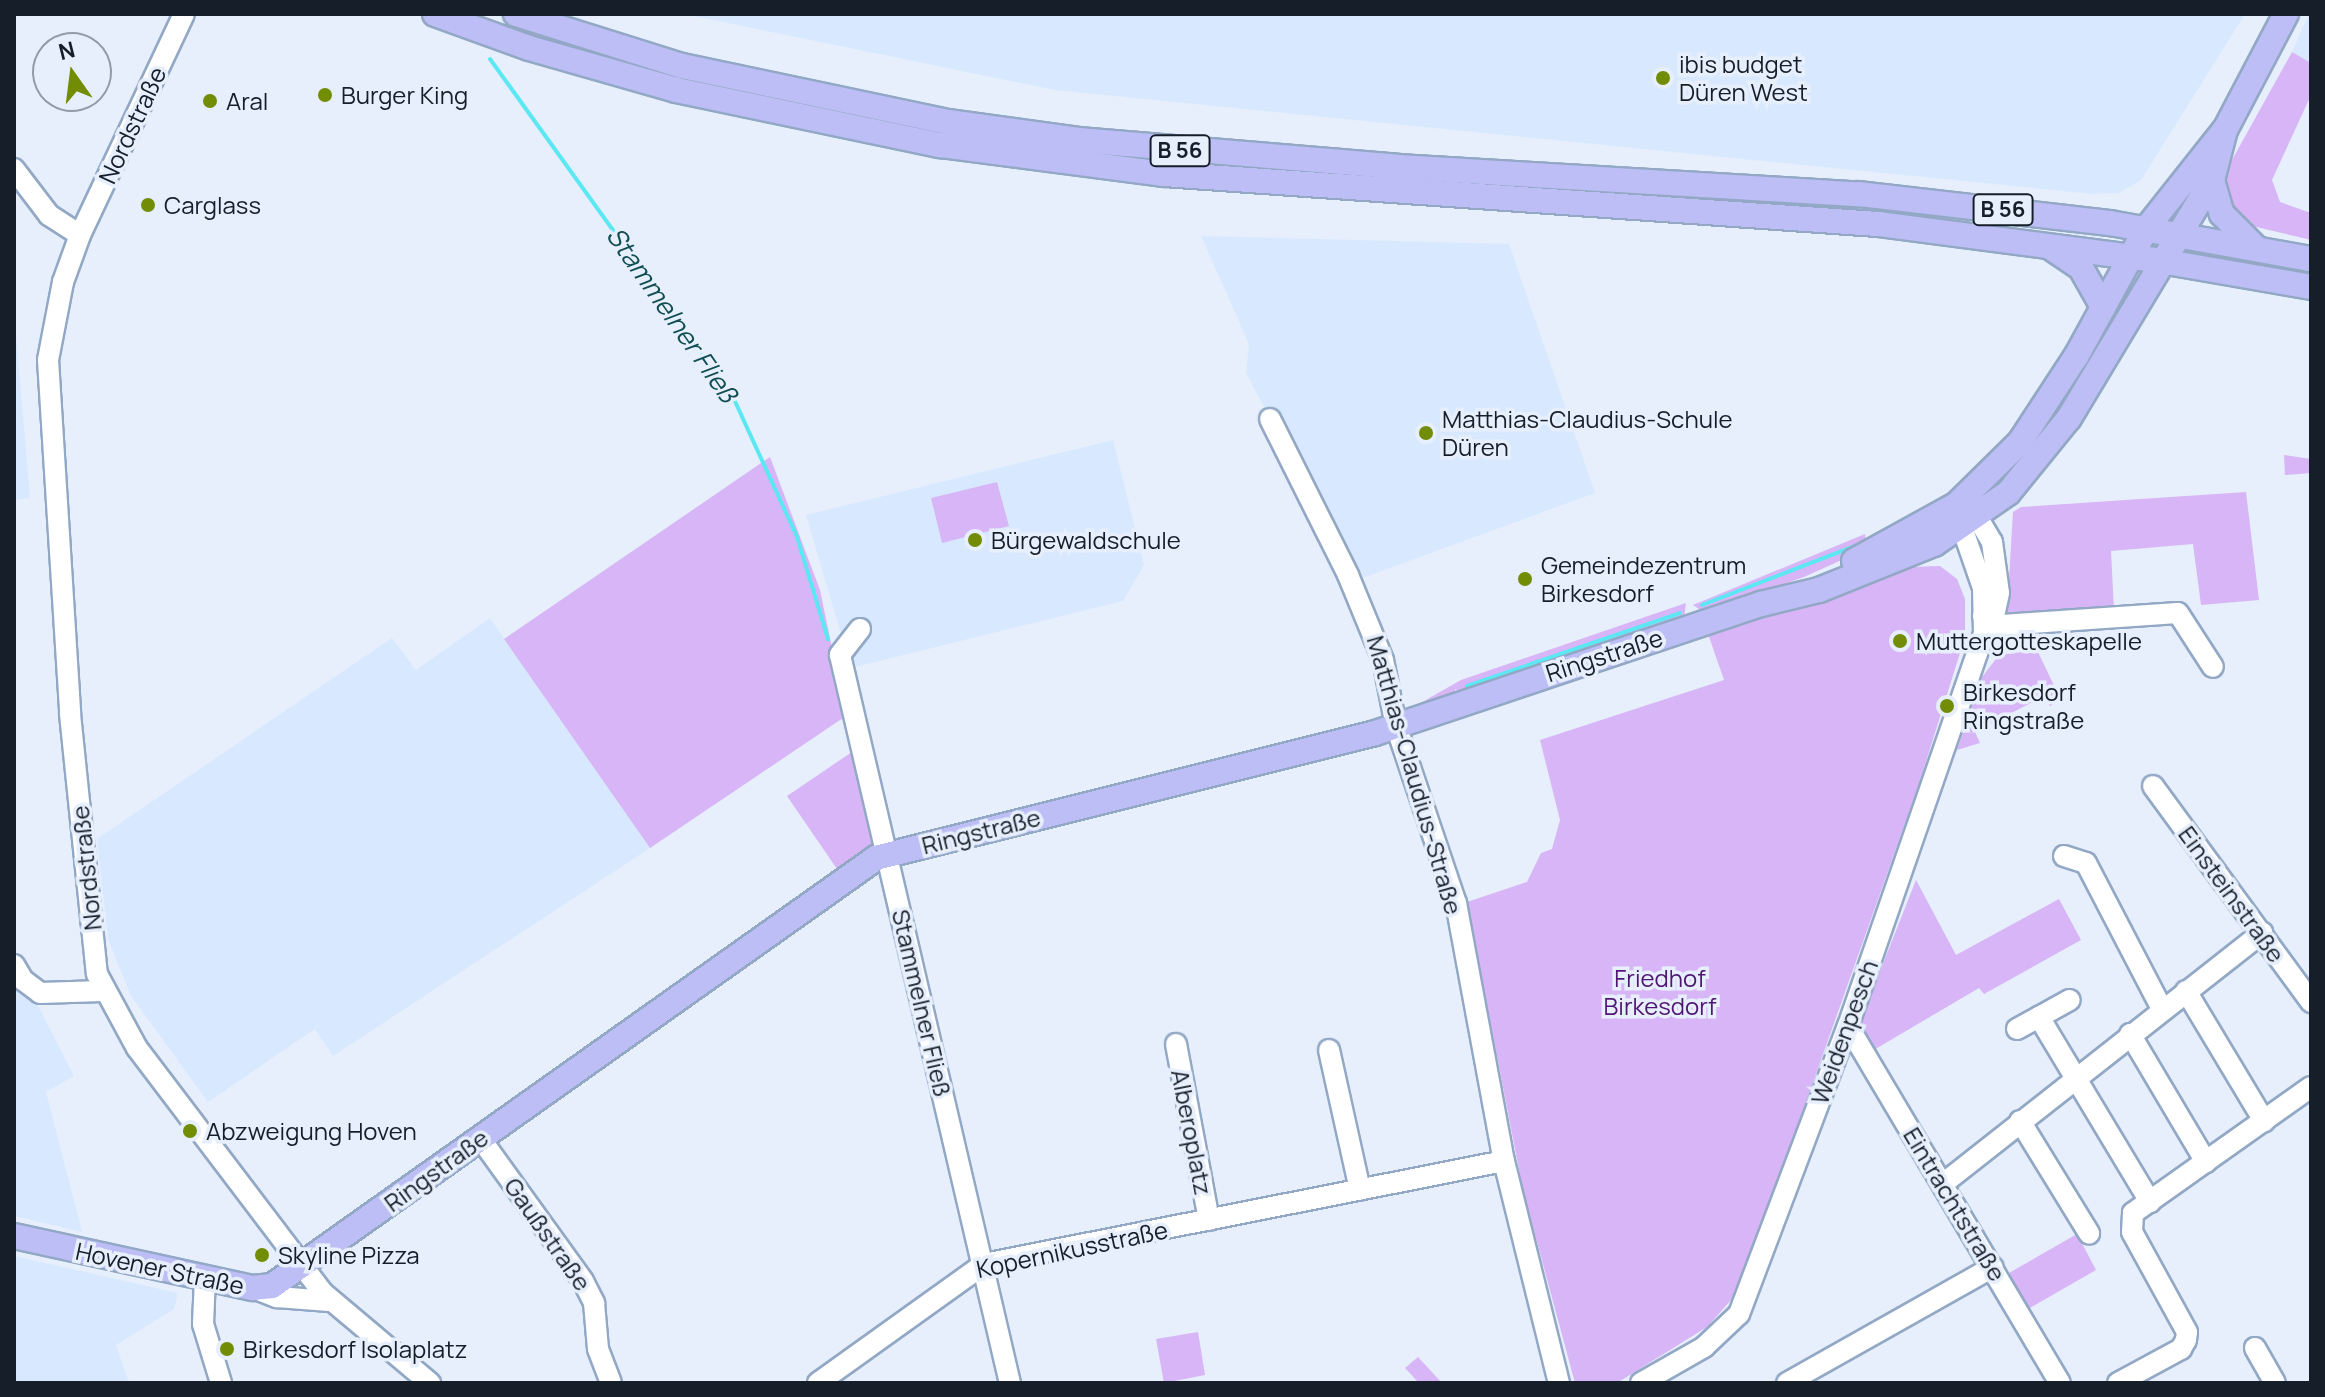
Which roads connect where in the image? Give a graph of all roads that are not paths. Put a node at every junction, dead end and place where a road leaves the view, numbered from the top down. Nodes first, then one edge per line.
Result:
1 (184, 14) edge
2 (435, 14) edge
3 (516, 14) edge
4 (2286, 14) edge
5 (2225, 130) junction
6 (14, 169) edge
7 (2212, 180) junction
8 (2146, 229) junction
9 (80, 235) junction
10 (2177, 235) junction
11 (2047, 246) junction
12 (2258, 249) junction
13 (2130, 257) junction
14 (2311, 259) edge
15 (2161, 261) junction
16 (2311, 287) edge
17 (2103, 307) junction
18 (1270, 419) dead end
19 (1964, 517) junction
20 (1987, 623) junction
21 (860, 629) dead end
22 (2213, 667) dead end
23 (1396, 726) junction
24 (2153, 786) dead end
25 (887, 854) junction
26 (2064, 856) dead end
27 (2262, 933) junction
28 (14, 965) edge
29 (102, 991) junction
30 (2186, 991) junction
31 (2070, 1000) dead end
32 (2311, 1002) edge
33 (2162, 1009) junction
34 (2039, 1017) junction
35 (1848, 1026) junction
36 (2017, 1029) dead end
37 (2130, 1034) junction
38 (1176, 1044) dead end
39 (1329, 1050) dead end
40 (2074, 1079) junction
41 (2311, 1087) edge
42 (2020, 1121) junction
43 (2264, 1121) junction
44 (480, 1138) junction
45 (1504, 1161) junction
46 (2206, 1162) junction
47 (1944, 1183) junction
48 (1360, 1190) junction
49 (2150, 1202) junction
50 (1209, 1220) junction
51 (2089, 1233) dead end
52 (14, 1236) edge
53 (984, 1264) junction
54 (303, 1267) junction
55 (1993, 1267) junction
56 (205, 1278) junction
57 (253, 1288) junction
58 (329, 1301) junction
59 (2255, 1348) dead end
60 (221, 1383) edge
61 (430, 1383) edge
62 (611, 1383) edge
63 (818, 1383) edge
64 (1010, 1383) edge
65 (1559, 1383) edge
66 (1641, 1383) edge
67 (1787, 1383) edge
68 (2060, 1383) edge
69 (2118, 1383) edge
70 (2275, 1383) edge

1 - 9 street, Nordstraße
2 - 11 main road, B 56
3 - 8 main road, B 56
4 - 5 main road
5 - 7 main road
5 - 8 main road
6 - 9 street
7 - 10 main road
7 - 12 main road
8 - 10 main road, B 56
8 - 13 main road
9 - 29 street, Nordstraße
10 - 12 main road, B 56
10 - 15 main road
11 - 13 main road, B 56
11 - 17 main road
12 - 14 main road, B 56
13 - 15 main road, B 56
13 - 17 main road
15 - 16 main road, B 56
15 - 19 main road
17 - 19 main road
18 - 23 street, Matthias-Claudius-Straße
19 - 20 street, Weidenpesch
19 - 23 main road, Ringstraße
20 - 22 street
20 - 35 street, Weidenpesch
21 - 25 street, Stammelner Fließ
23 - 25 main road, Ringstraße
23 - 45 street, Matthias-Claudius-Straße
24 - 27 street, Einsteinstraße
25 - 44 main road, Ringstraße
25 - 53 street, Stammelner Fließ
26 - 33 street
27 - 30 street
27 - 32 street, Einsteinstraße
28 - 29 street
29 - 54 street, Nordstraße
30 - 33 street
30 - 43 street
31 - 34 street
33 - 37 street
34 - 36 street
34 - 40 street
35 - 47 street, Eintrachtstraße
35 - 66 street, Weidenpesch
37 - 40 street
37 - 46 street
38 - 50 street, Alberoplatz
39 - 48 street
40 - 42 street
40 - 49 street
41 - 43 street
42 - 47 street
42 - 51 street
43 - 46 street
44 - 54 main road, Ringstraße
44 - 62 street, Gaußstraße
45 - 48 street, Kopernikusstraße
45 - 65 street, Matthias-Claudius-Straße
46 - 49 street
47 - 55 street, Eintrachtstraße
48 - 50 street, Kopernikusstraße
49 - 69 street
50 - 53 street, Kopernikusstraße
52 - 56 main road, Hovener Straße
53 - 63 street, Kopernikusstraße
53 - 64 street, Stammelner Fließ
54 - 57 main road, Hovener Straße
54 - 58 street, Nordstraße
55 - 67 street
55 - 68 street, Eintrachtstraße
56 - 57 main road, Hovener Straße
56 - 60 street
57 - 58 street
58 - 61 street, Nordstraße
59 - 70 street

